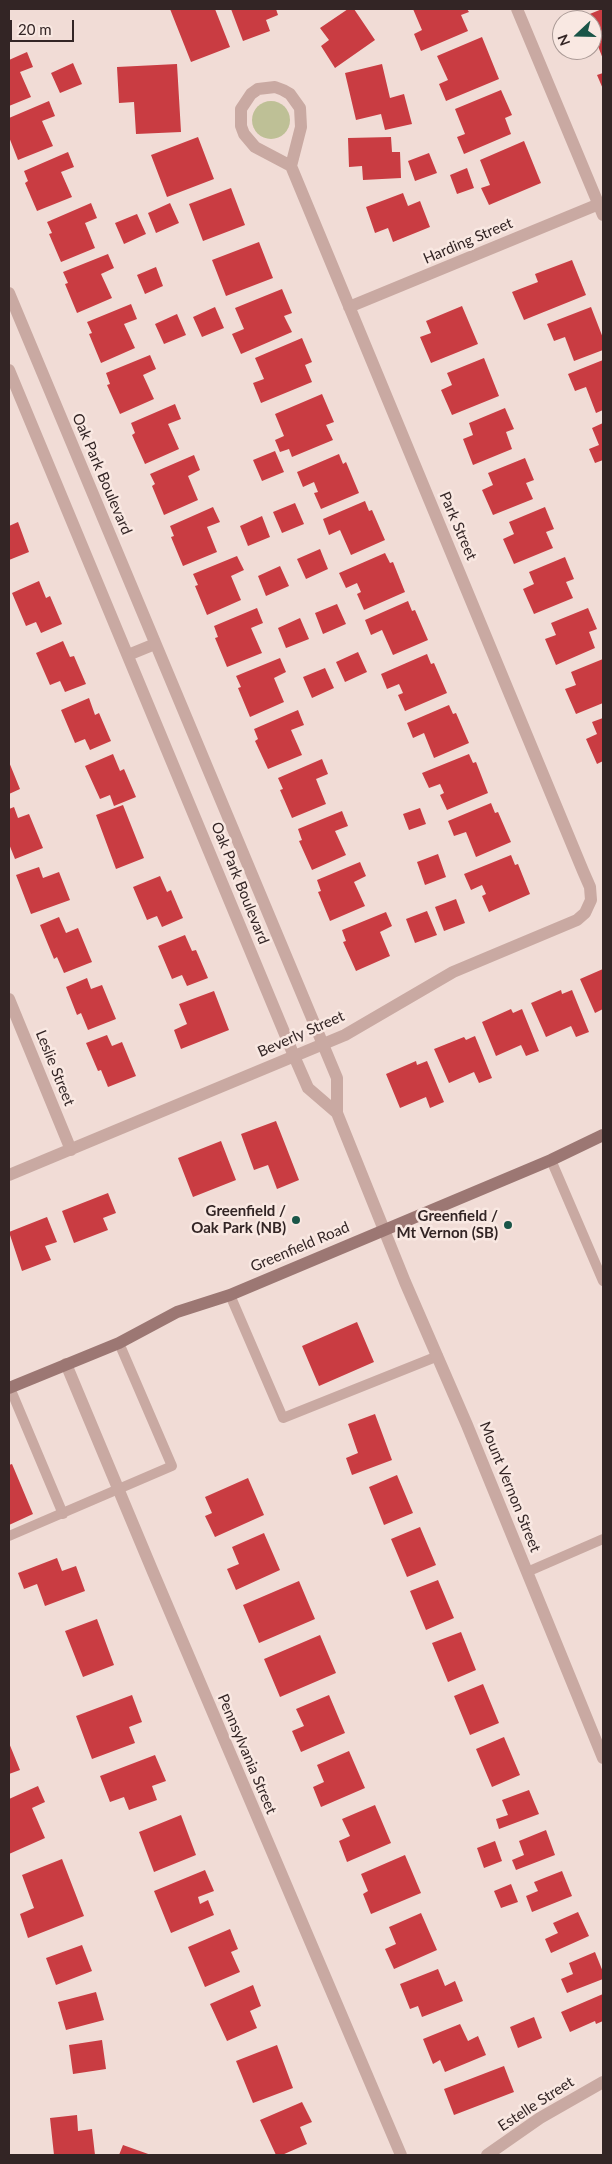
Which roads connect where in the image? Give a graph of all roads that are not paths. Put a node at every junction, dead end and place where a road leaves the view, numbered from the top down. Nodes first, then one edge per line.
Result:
1 (517, 9) edge
2 (291, 166) junction
3 (601, 209) edge
4 (9, 293) edge
5 (349, 307) junction
6 (14, 319) edge
7 (9, 370) edge
8 (155, 644) junction
9 (128, 655) junction
10 (591, 900) joint
11 (9, 999) edge
12 (322, 1044) junction
13 (294, 1056) junction
14 (337, 1113) junction
15 (603, 1135) edge
16 (71, 1150) junction
17 (551, 1160) junction
18 (9, 1175) edge
19 (385, 1228) junction
20 (599, 1256) edge
21 (603, 1281) edge
22 (230, 1295) junction
23 (119, 1343) junction
24 (438, 1356) junction
25 (66, 1364) junction
26 (10, 1388) edge
27 (118, 1490) junction
28 (63, 1514) junction
29 (9, 1536) edge
30 (603, 1538) edge
31 (527, 1572) junction
32 (603, 1758) edge
33 (603, 2082) edge
34 (401, 2155) edge
35 (487, 2155) edge

1 - 3 street
2 - 2 street
2 - 5 street, Park Street
3 - 5 street, Harding Street
4 - 6 street, Oak Park Boulevard
5 - 10 street, Park Street
6 - 8 street, Oak Park Boulevard
7 - 9 street, Oak Park Boulevard
8 - 9 street
8 - 12 street, Oak Park Boulevard
9 - 13 street, Oak Park Boulevard
10 - 12 street, Beverly Street
11 - 16 street, Leslie Street
12 - 13 street, Beverly Street
12 - 14 street, Oak Park Boulevard
13 - 14 street, Oak Park Boulevard
13 - 16 street, Beverly Street
14 - 19 street, Oak Park Boulevard
15 - 17 main road, Greenfield Road
16 - 18 street, Beverly Street
17 - 19 main road, Greenfield Road
17 - 20 lane
19 - 22 main road, Greenfield Road
19 - 24 street, Mount Vernon Street
20 - 21 lane
22 - 23 main road, Greenfield Road
22 - 24 lane
23 - 25 main road, Greenfield Road
23 - 27 lane
24 - 31 street, Mount Vernon Street
25 - 26 main road, Greenfield Road
25 - 27 street, Pennsylvania Street
26 - 28 lane
27 - 28 lane
27 - 34 street, Pennsylvania Street
28 - 29 lane
30 - 31 lane
31 - 32 street, Mount Vernon Street
33 - 35 street, Estelle Street

